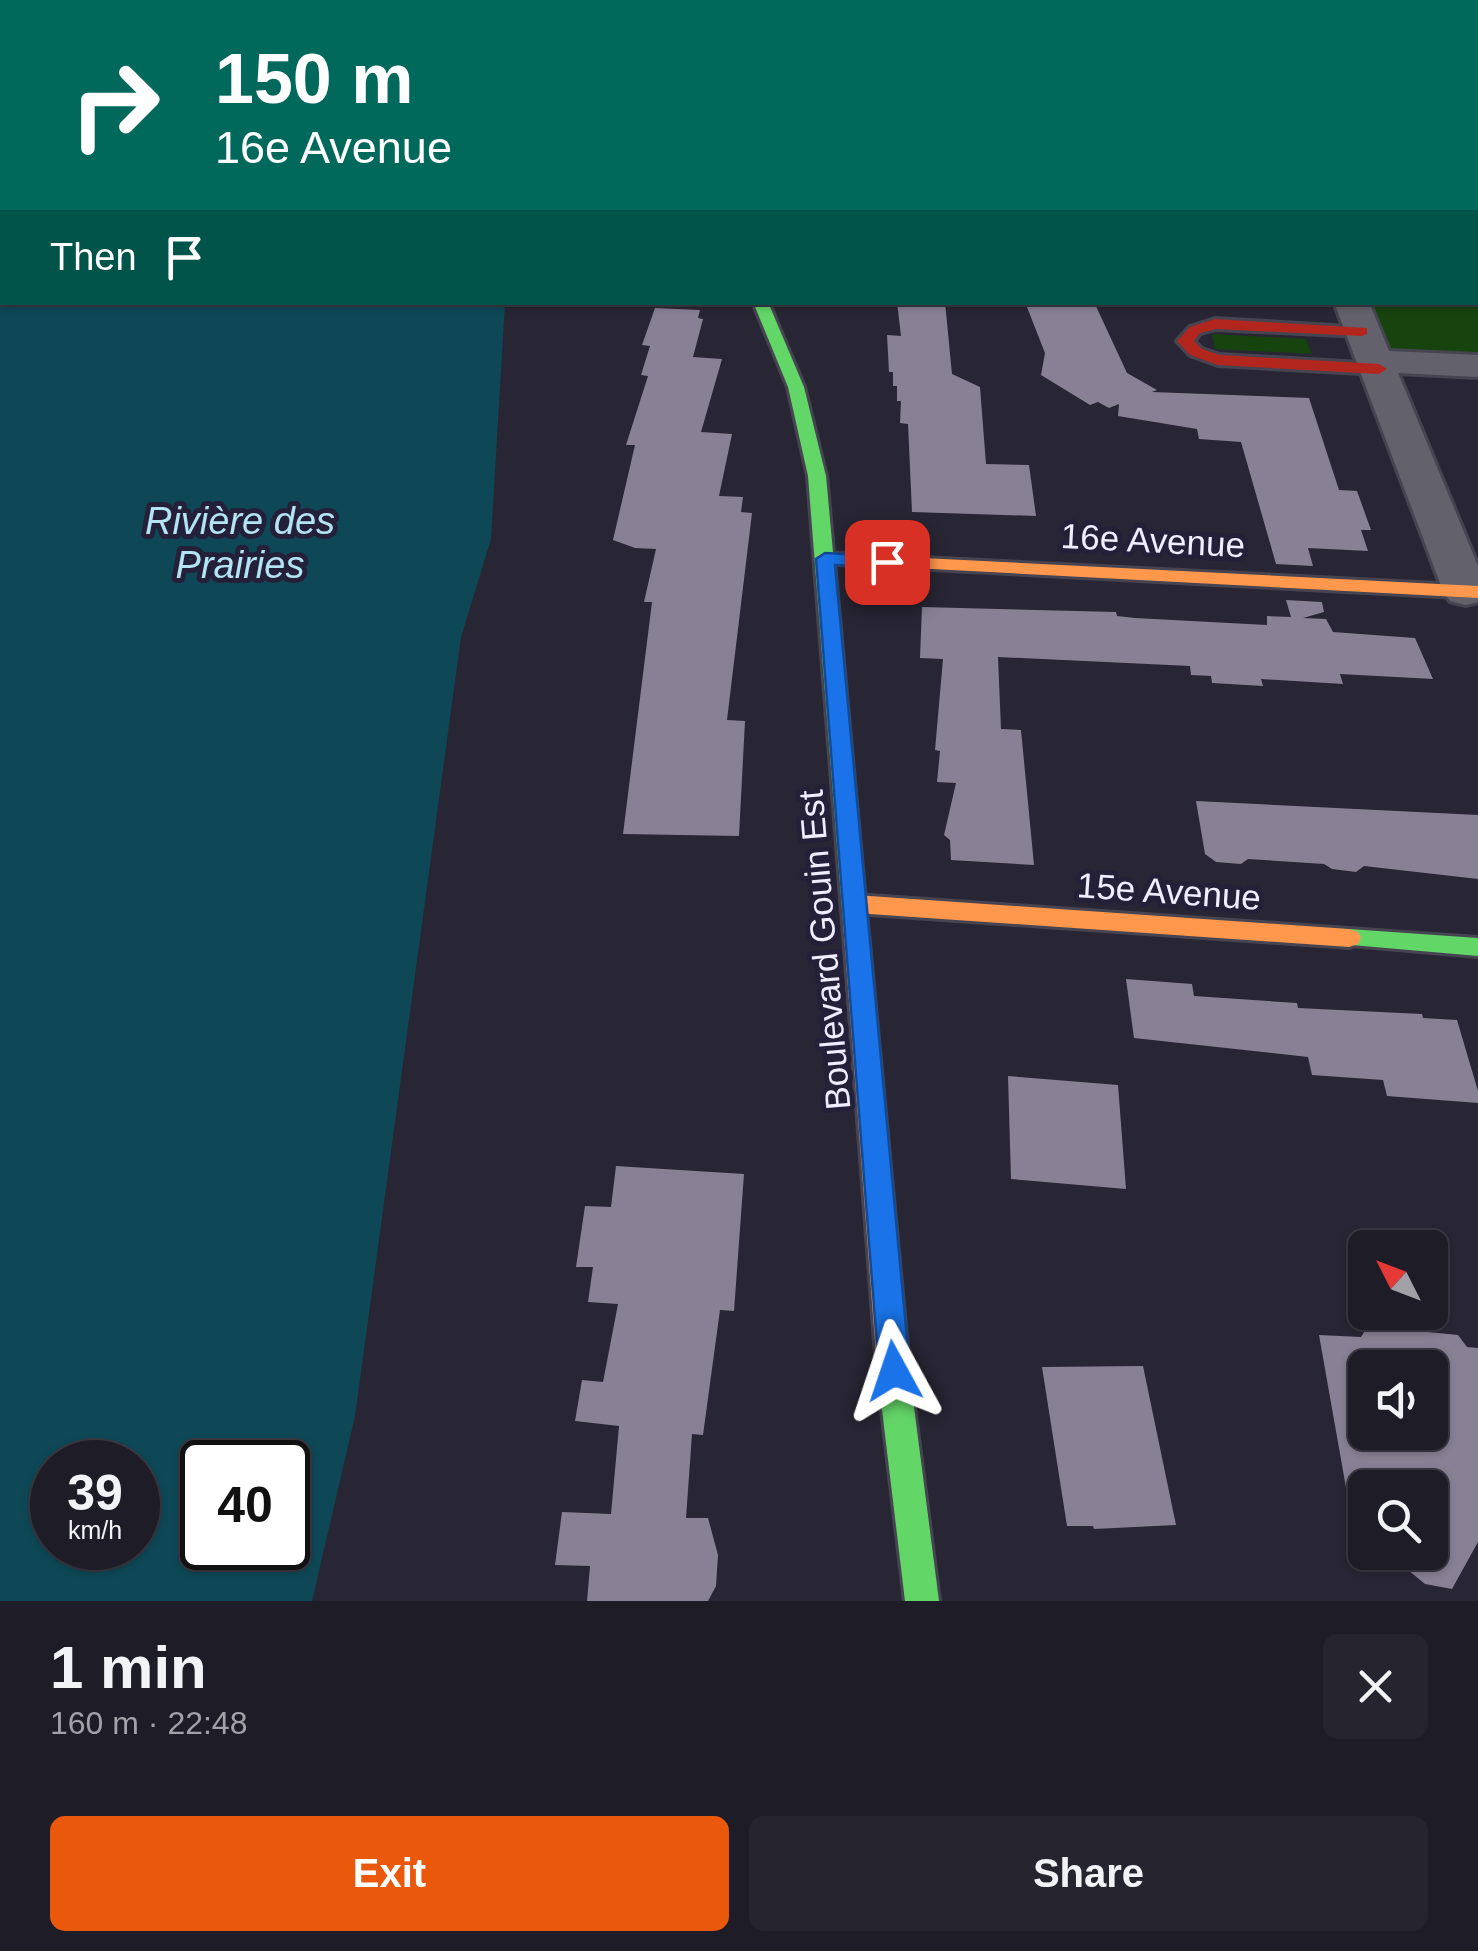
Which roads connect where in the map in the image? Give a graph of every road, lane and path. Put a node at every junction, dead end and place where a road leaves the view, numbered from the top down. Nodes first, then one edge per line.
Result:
1 (761, 305) edge
2 (1367, 341) edge
3 (1478, 366) edge
4 (825, 559) junction
5 (1472, 591) edge
6 (855, 904) junction
7 (1478, 947) edge
8 (922, 1601) edge

1 - 4 street, Boulevard Gouin Est
2 - 2 street
2 - 3 street
2 - 5 street
4 - 5 street, 16e Avenue
4 - 6 street, Boulevard Gouin Est
6 - 7 street, 15e Avenue
6 - 8 street, Boulevard Gouin Est

